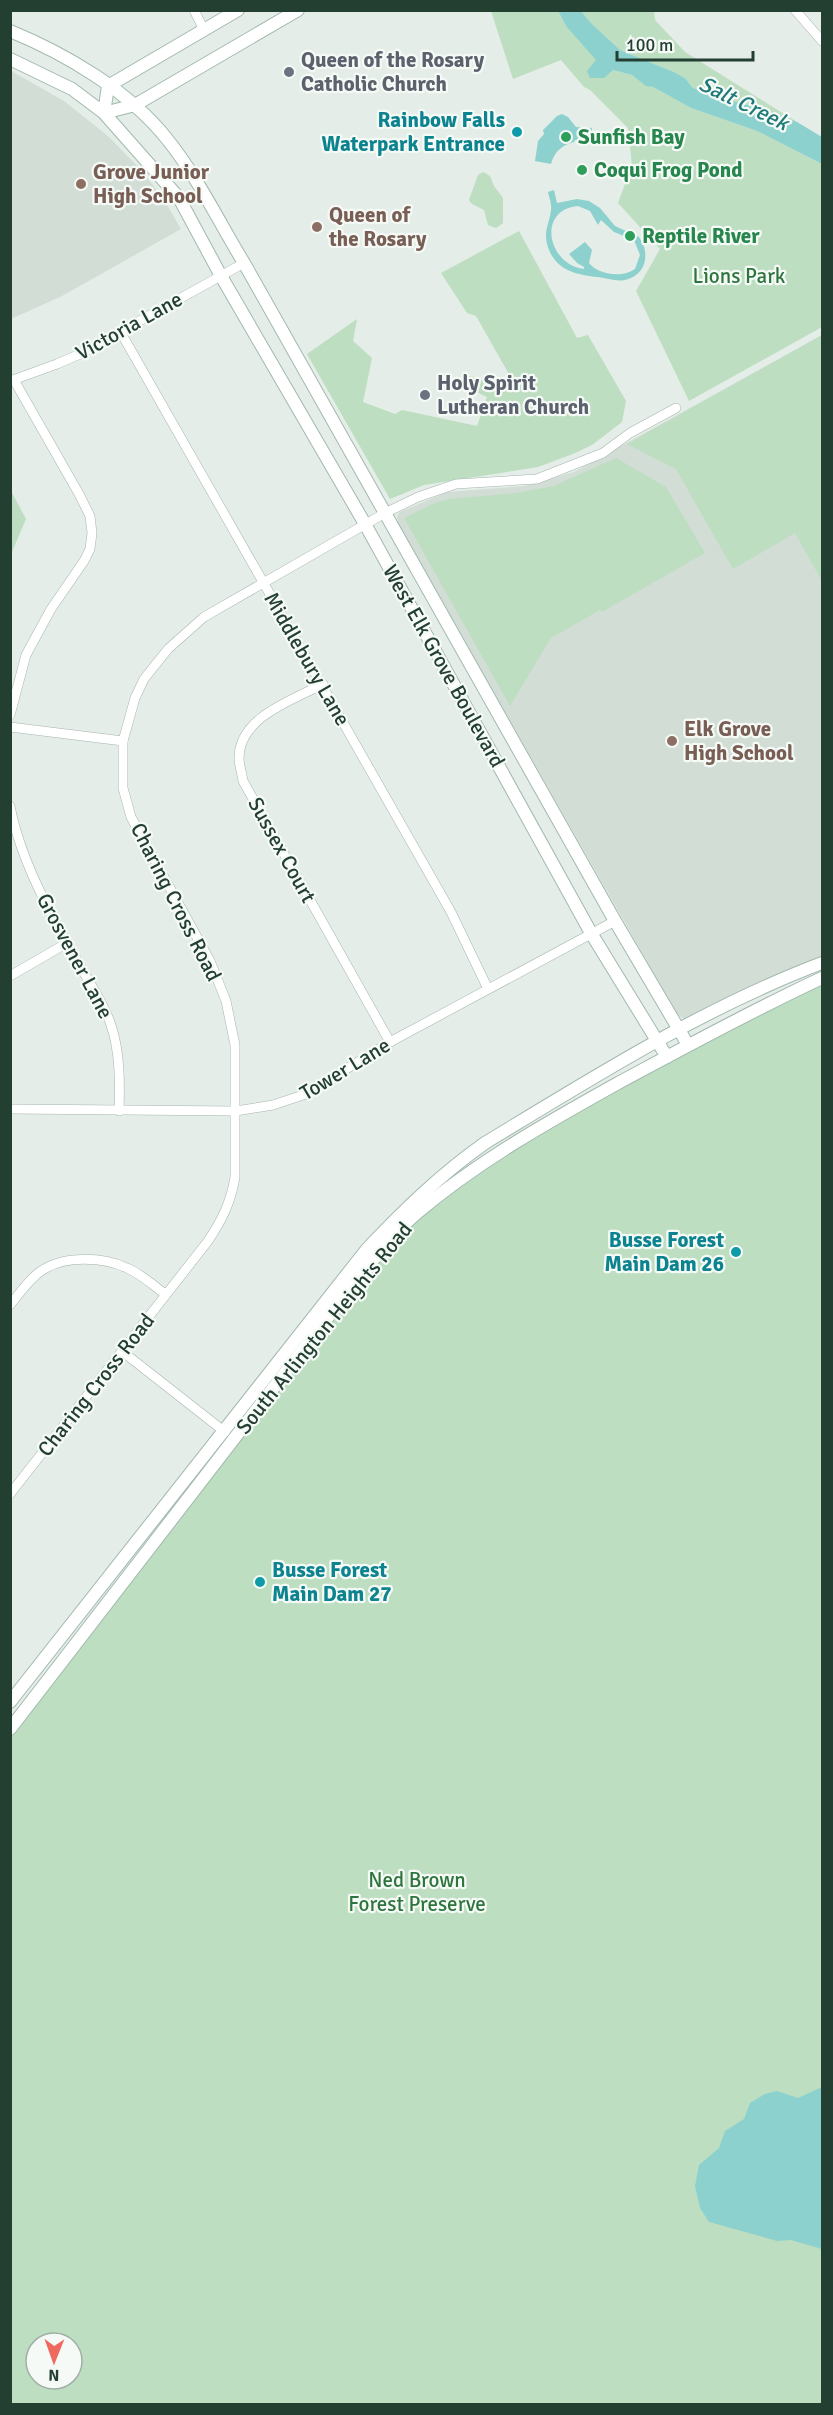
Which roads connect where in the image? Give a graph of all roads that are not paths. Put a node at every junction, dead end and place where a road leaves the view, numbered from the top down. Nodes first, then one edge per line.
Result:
1 (194, 10) edge
2 (238, 10) edge
3 (298, 10) edge
4 (795, 10) edge
5 (204, 30) junction
6 (10, 31) edge
7 (822, 41) edge
8 (10, 59) edge
9 (108, 86) junction
10 (135, 105) junction
11 (104, 112) junction
12 (244, 263) junction
13 (221, 276) junction
14 (120, 331) junction
15 (12, 380) edge
16 (675, 408) dead end
17 (385, 513) junction
18 (365, 524) junction
19 (262, 582) junction
20 (323, 684) junction
21 (10, 715) edge
22 (10, 727) edge
23 (123, 741) junction
24 (10, 806) edge
25 (615, 921) junction
26 (591, 933) junction
27 (67, 943) junction
28 (822, 963) edge
29 (10, 976) edge
30 (822, 978) edge
31 (488, 989) junction
32 (679, 1030) junction
33 (390, 1042) junction
34 (657, 1042) junction
35 (688, 1045) junction
36 (667, 1057) junction
37 (10, 1109) edge
38 (119, 1111) junction
39 (236, 1111) junction
40 (165, 1294) junction
41 (10, 1305) edge
42 (123, 1352) junction
43 (225, 1432) junction
44 (10, 1494) edge
45 (10, 1702) edge
46 (11, 1725) edge

1 - 5 street
2 - 5 street
3 - 10 street
4 - 7 street
5 - 9 street
6 - 9 street, West Elk Grove Boulevard
8 - 11 street, West Elk Grove Boulevard
9 - 10 street, West Elk Grove Boulevard
9 - 11 street
10 - 11 street
10 - 12 street, West Elk Grove Boulevard
11 - 13 street, West Elk Grove Boulevard
12 - 13 street, Victoria Lane
12 - 17 street, West Elk Grove Boulevard
13 - 14 street, Victoria Lane
13 - 18 street, West Elk Grove Boulevard
14 - 15 street, Victoria Lane
14 - 19 street, Middlebury Lane
15 - 21 street
16 - 17 street, Charing Cross Road
17 - 18 street, Charing Cross Road
17 - 25 street, West Elk Grove Boulevard
18 - 19 street, Charing Cross Road
18 - 26 street, West Elk Grove Boulevard
19 - 20 street, Middlebury Lane
19 - 23 street, Charing Cross Road
20 - 31 street, Middlebury Lane
20 - 33 street, Sussex Court
22 - 23 street
23 - 39 street, Charing Cross Road
24 - 27 street, Grosvener Lane
25 - 26 street, Tower Lane
25 - 32 street, West Elk Grove Boulevard
26 - 31 street, Tower Lane
26 - 34 street, West Elk Grove Boulevard
27 - 29 street
27 - 38 street, Grosvener Lane
28 - 32 street, South Arlington Heights Road
30 - 35 street, South Arlington Heights Road
31 - 33 street, Tower Lane
32 - 34 street, South Arlington Heights Road
32 - 35 street, West Elk Grove Boulevard
33 - 39 street, Tower Lane
34 - 36 street, West Elk Grove Boulevard
34 - 43 street, South Arlington Heights Road
35 - 36 street, South Arlington Heights Road
36 - 46 street, South Arlington Heights Road
37 - 38 street, Tower Lane
38 - 39 street, Tower Lane
39 - 40 street, Charing Cross Road
40 - 41 street
40 - 42 street, Charing Cross Road
42 - 43 street
42 - 44 street, Charing Cross Road
43 - 45 street, South Arlington Heights Road

